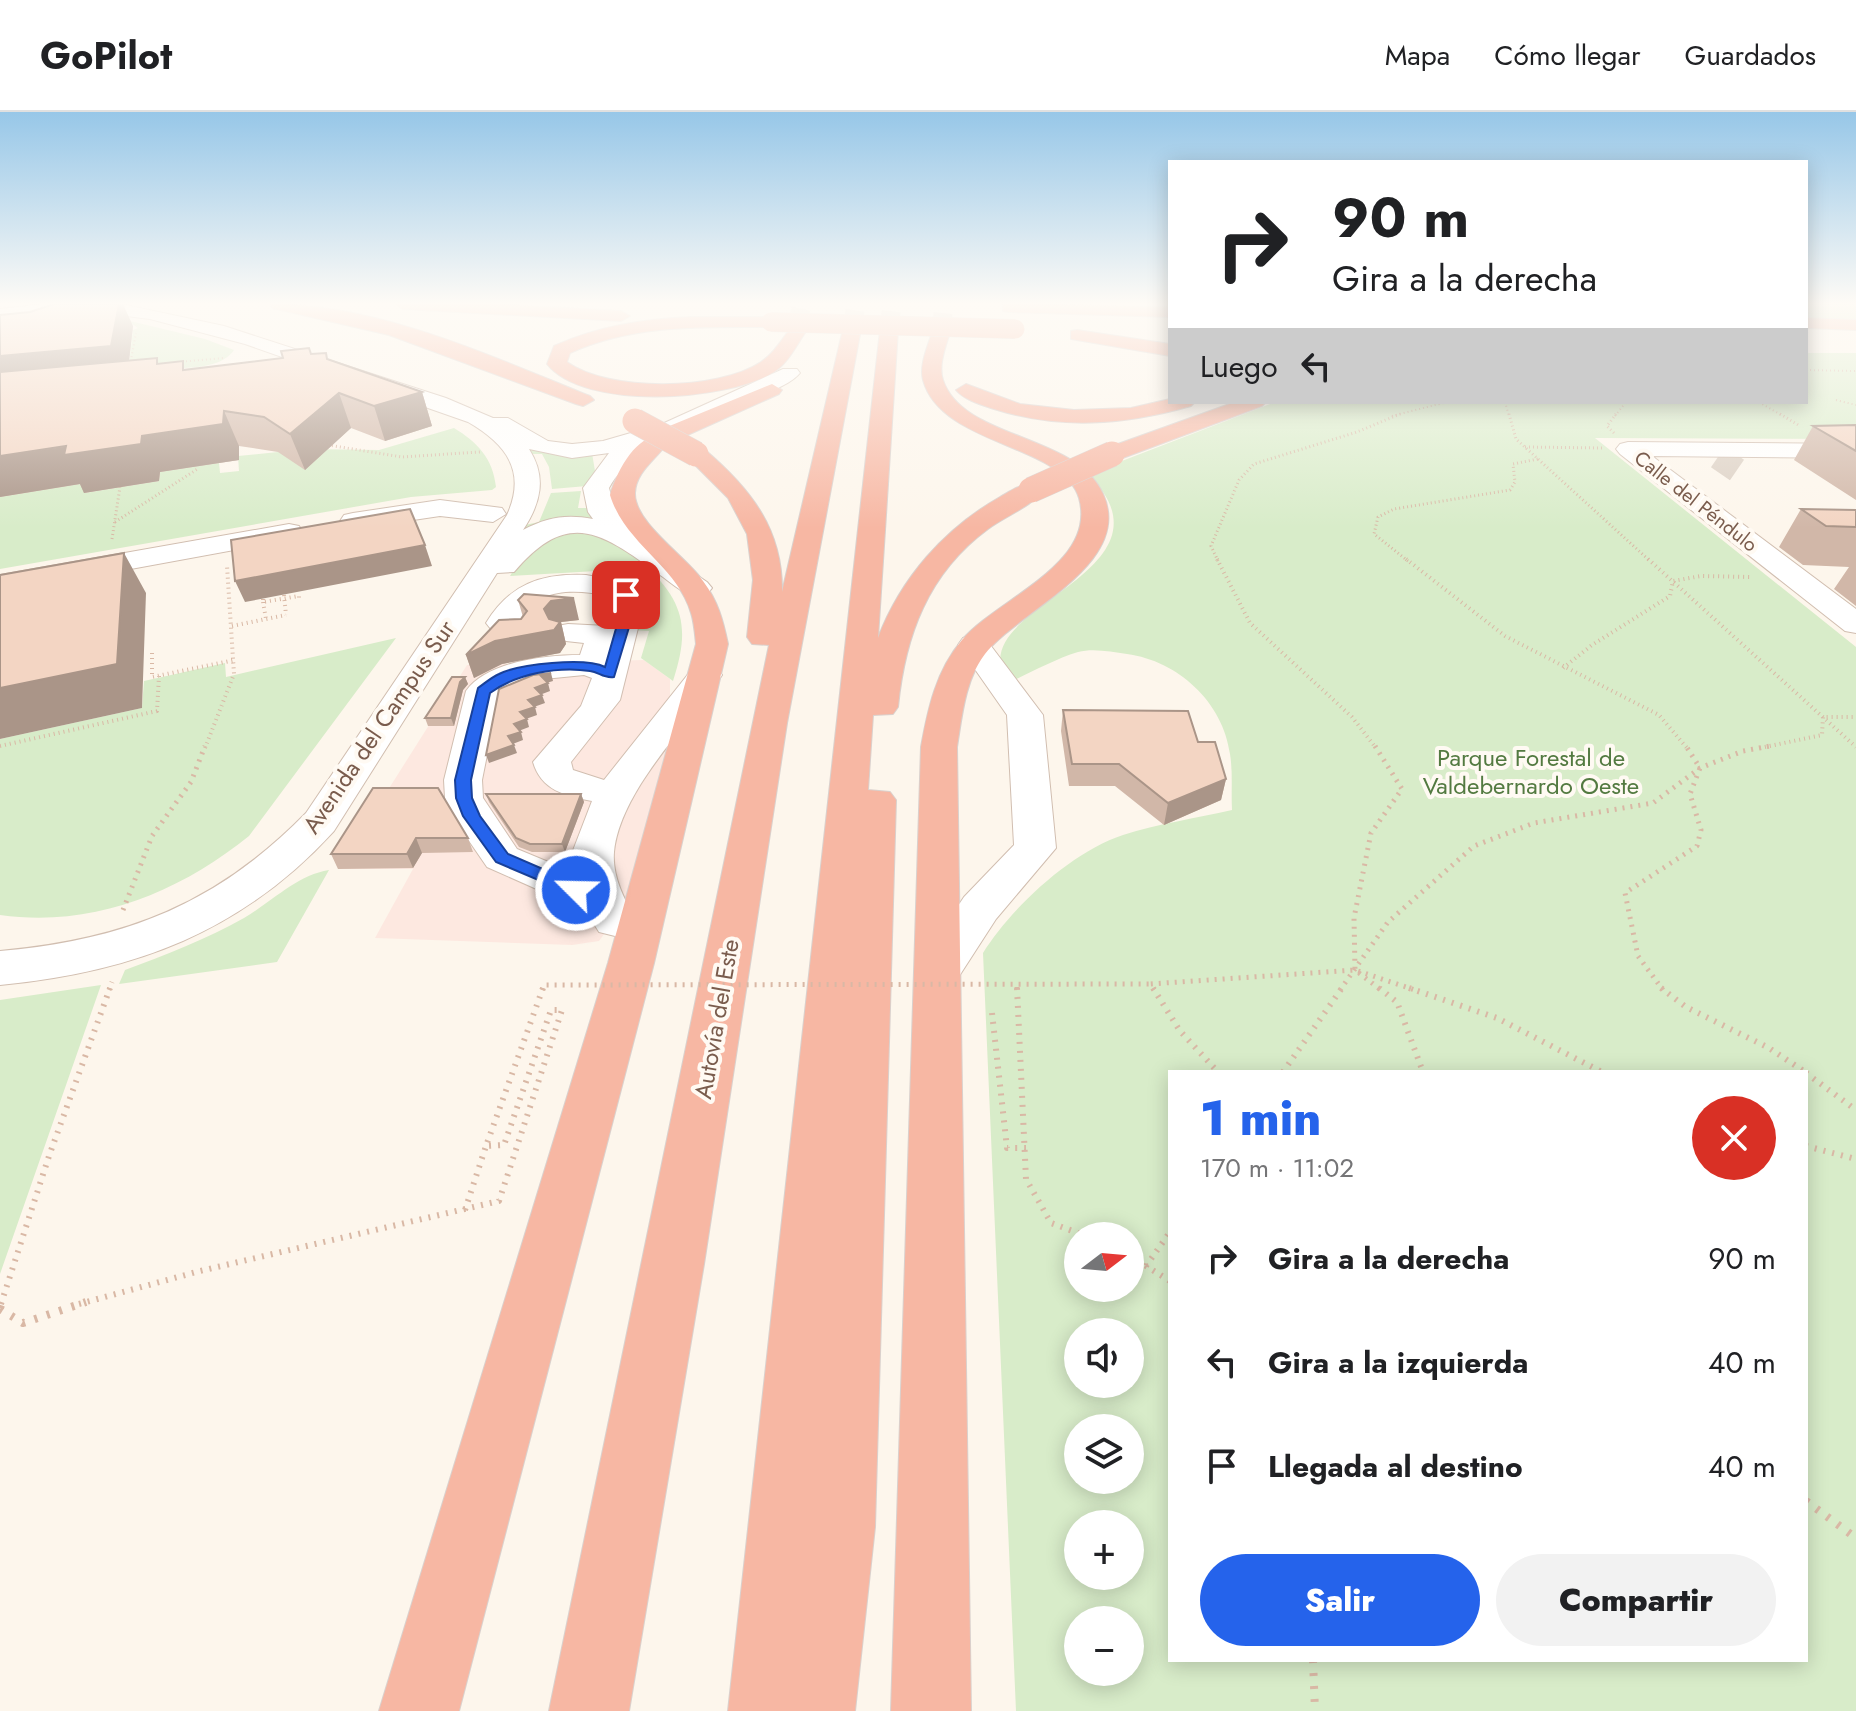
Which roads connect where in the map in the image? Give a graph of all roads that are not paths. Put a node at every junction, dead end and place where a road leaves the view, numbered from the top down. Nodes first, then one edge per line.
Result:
1 (337, 379) edge
2 (523, 379) edge
3 (582, 379) edge
4 (732, 379) edge
5 (783, 379) edge
6 (858, 379) edge
7 (866, 379) edge
8 (933, 379) tunnel mouth
9 (954, 379) edge
10 (1175, 404) edge
11 (1250, 404) edge
12 (474, 419) junction
13 (640, 426) junction
14 (1851, 454) edge
15 (493, 514) dead end
16 (627, 539) junction
17 (1796, 577) junction
18 (1841, 578) dead end
19 (0, 584) edge
20 (697, 588) junction
21 (1856, 624) edge
22 (514, 633) edge
23 (568, 633) dead end
24 (974, 645) junction
25 (429, 652) junction
26 (601, 670) junction
27 (705, 675) junction
28 (769, 723) junction
29 (614, 793) junction
30 (601, 901) junction
31 (631, 963) junction
32 (0, 968) edge
33 (937, 972) junction
34 (419, 1711) edge
35 (589, 1711) edge
36 (768, 1711) edge
37 (815, 1711) edge
38 (931, 1711) edge

1 - 12 street
2 - 13 highway
3 - 4 highway
5 - 13 highway
6 - 28 highway, Autovía del Este
7 - 36 highway, Autovía del Este
8 - 24 highway
9 - 10 highway
11 - 37 highway, bridge
12 - 13 street
12 - 25 street, Avenida del Campus Sur
13 - 16 street
13 - 20 highway
13 - 28 highway, bridge
14 - 17 street, Calle del Péndulo
15 - 19 street
16 - 20 street
16 - 25 street
17 - 18 street
17 - 21 street, Calle del Péndulo
20 - 27 highway
22 - 26 street
23 - 26 street
24 - 33 highway
24 - 33 street
25 - 32 street, Avenida del Campus Sur
26 - 29 street
26 - 30 street
27 - 29 street
27 - 31 highway
28 - 35 highway, Autovía del Este
29 - 30 street
30 - 31 street
31 - 34 highway
33 - 38 highway

